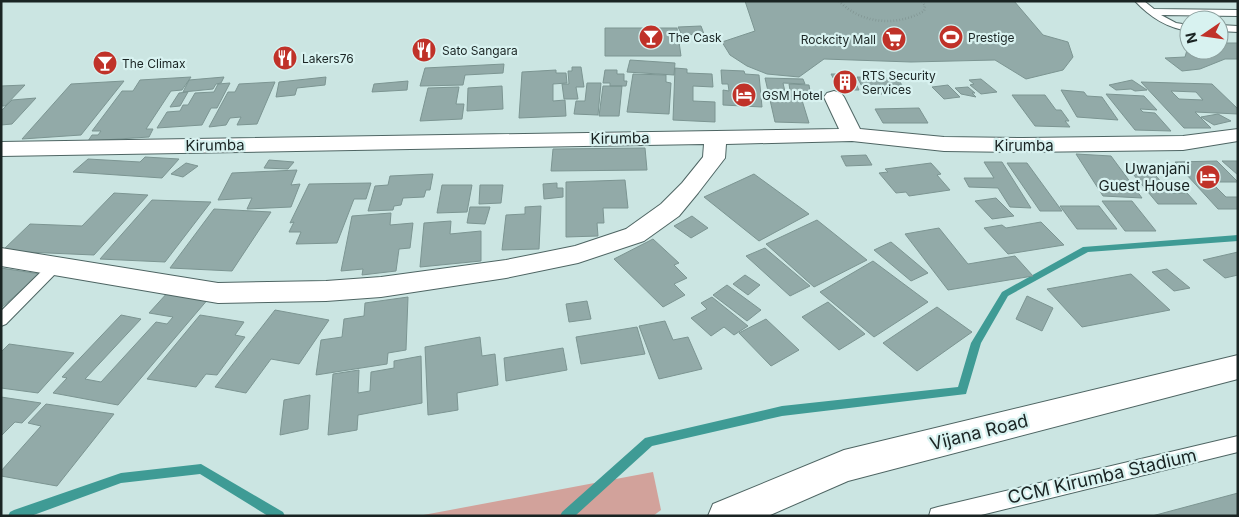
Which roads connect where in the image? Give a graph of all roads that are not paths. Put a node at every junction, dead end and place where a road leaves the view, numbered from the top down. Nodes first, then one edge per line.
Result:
1 (1139, 1) edge
2 (1153, 12) junction
3 (1238, 13) edge
4 (1179, 27) edge
5 (834, 97) dead end
6 (852, 135) junction
7 (716, 136) junction
8 (1238, 136) edge
9 (1, 149) edge
10 (1, 257) edge
11 (56, 265) junction
12 (1, 320) edge
13 (1238, 367) edge
14 (1238, 444) edge
15 (726, 516) edge
16 (938, 516) edge

1 - 2 lane
2 - 3 lane
2 - 4 lane
5 - 6 street
6 - 7 street, Kirumba
6 - 8 street, Kirumba
7 - 9 street, Kirumba
7 - 11 street
10 - 11 street
11 - 12 lane
13 - 15 street, Vijana Road
14 - 16 lane, CCM Kirumba Stadium

